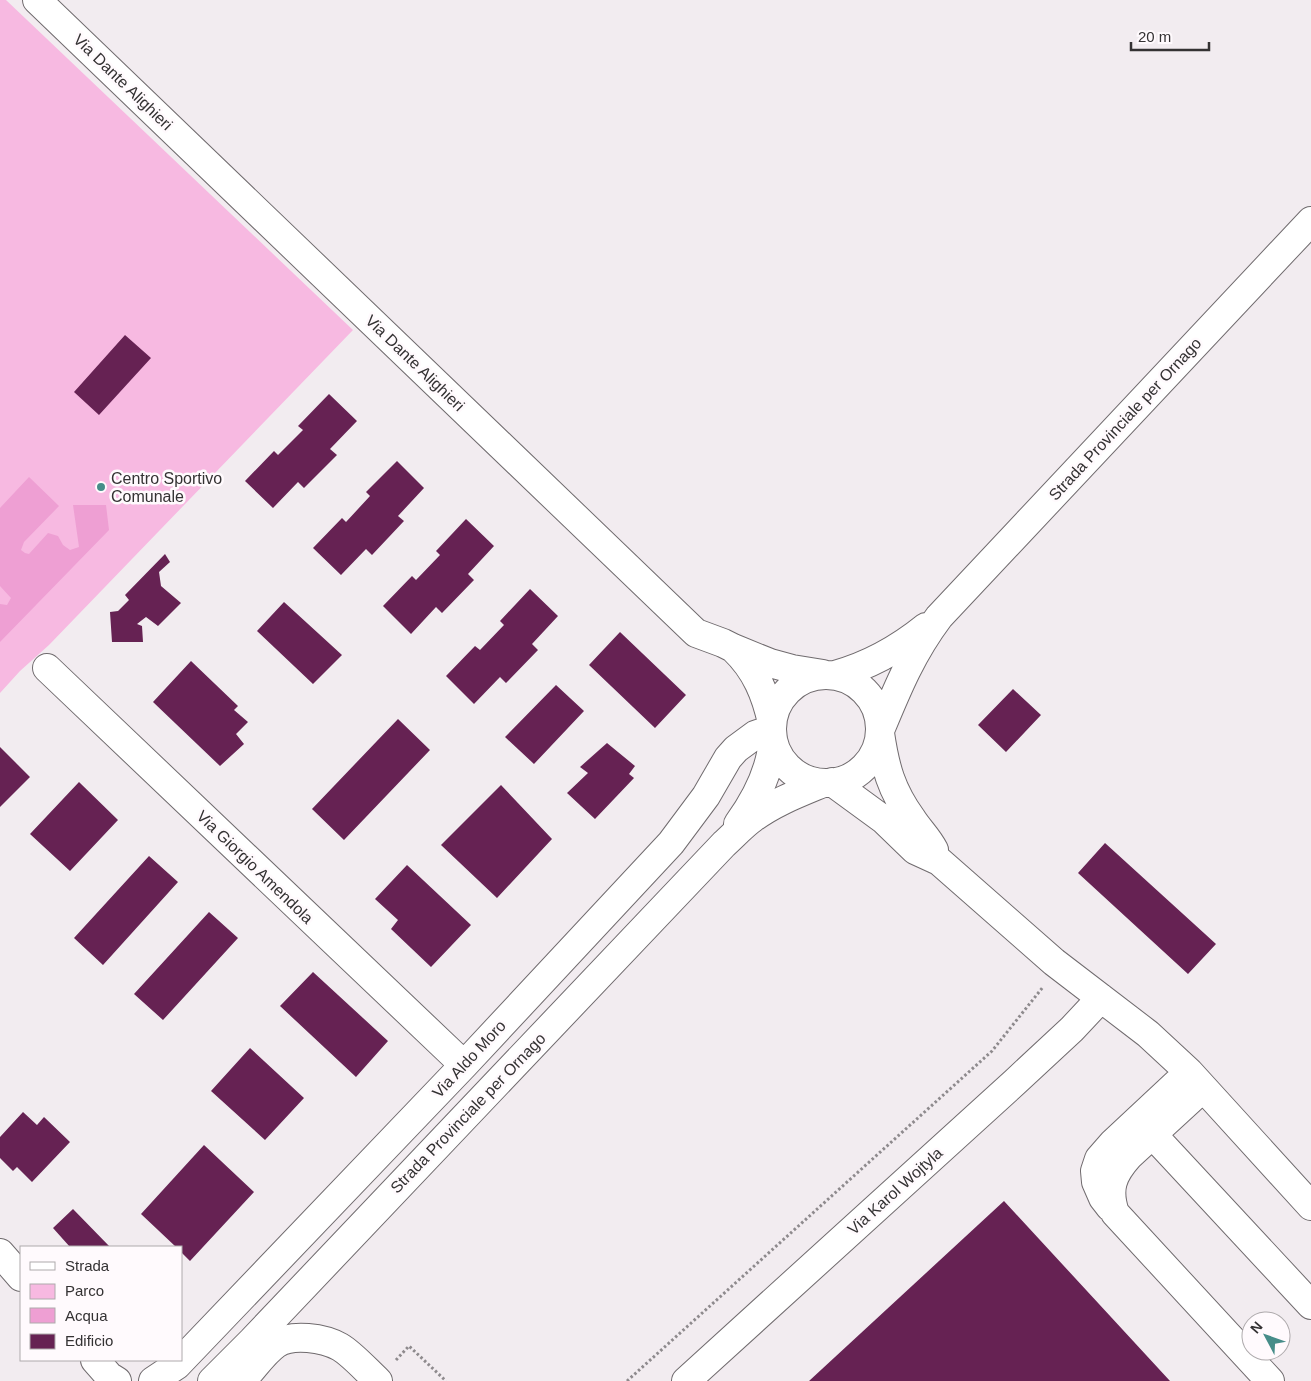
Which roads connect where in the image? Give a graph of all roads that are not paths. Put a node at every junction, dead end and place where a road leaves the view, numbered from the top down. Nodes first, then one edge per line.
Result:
1 (37, 0) edge
2 (1311, 221) edge
3 (939, 617) junction
4 (733, 648) junction
5 (47, 668) dead end
6 (829, 675) junction
7 (772, 730) junction
8 (880, 730) junction
9 (828, 783) junction
10 (724, 844) junction
11 (939, 861) junction
12 (1101, 998) junction
13 (464, 1065) junction
14 (1196, 1080) junction
15 (1152, 1134) junction
16 (1311, 1206) edge
17 (1114, 1213) junction
18 (0, 1253) edge
19 (20, 1276) edge
20 (1311, 1305) edge
21 (182, 1360) edge
22 (96, 1361) edge
23 (181, 1361) edge
24 (117, 1381) edge
25 (153, 1381) edge
26 (212, 1381) edge
27 (241, 1381) edge
28 (378, 1381) edge
29 (686, 1381) edge
30 (1270, 1381) edge

1 - 4 street, Via Dante Alighieri
2 - 3 street, Strada Provinciale per Ornago
3 - 6 street, Strada Provinciale per Ornago
3 - 8 street, Strada Provinciale per Ornago
4 - 6 street, Via Dante Alighieri
4 - 7 street
5 - 13 street, Via Giorgio Amendola
6 - 7 street, Strada Provinciale per Ornago
6 - 8 street
7 - 9 street
7 - 10 street, Strada Provinciale per Ornago
7 - 13 street, Via Aldo Moro
8 - 9 street, Strada Provinciale per Ornago
8 - 11 street
9 - 10 street, Strada Provinciale per Ornago
9 - 11 street
10 - 26 street, Strada Provinciale per Ornago
11 - 12 street
12 - 14 street
12 - 29 street, Via Karol Wojtyla
13 - 21 street, Via Aldo Moro
14 - 15 street
14 - 16 street
14 - 17 street
15 - 17 street
15 - 20 street
17 - 30 street
18 - 19 street
22 - 24 street
23 - 25 street, Via Aldo Moro
27 - 28 street

